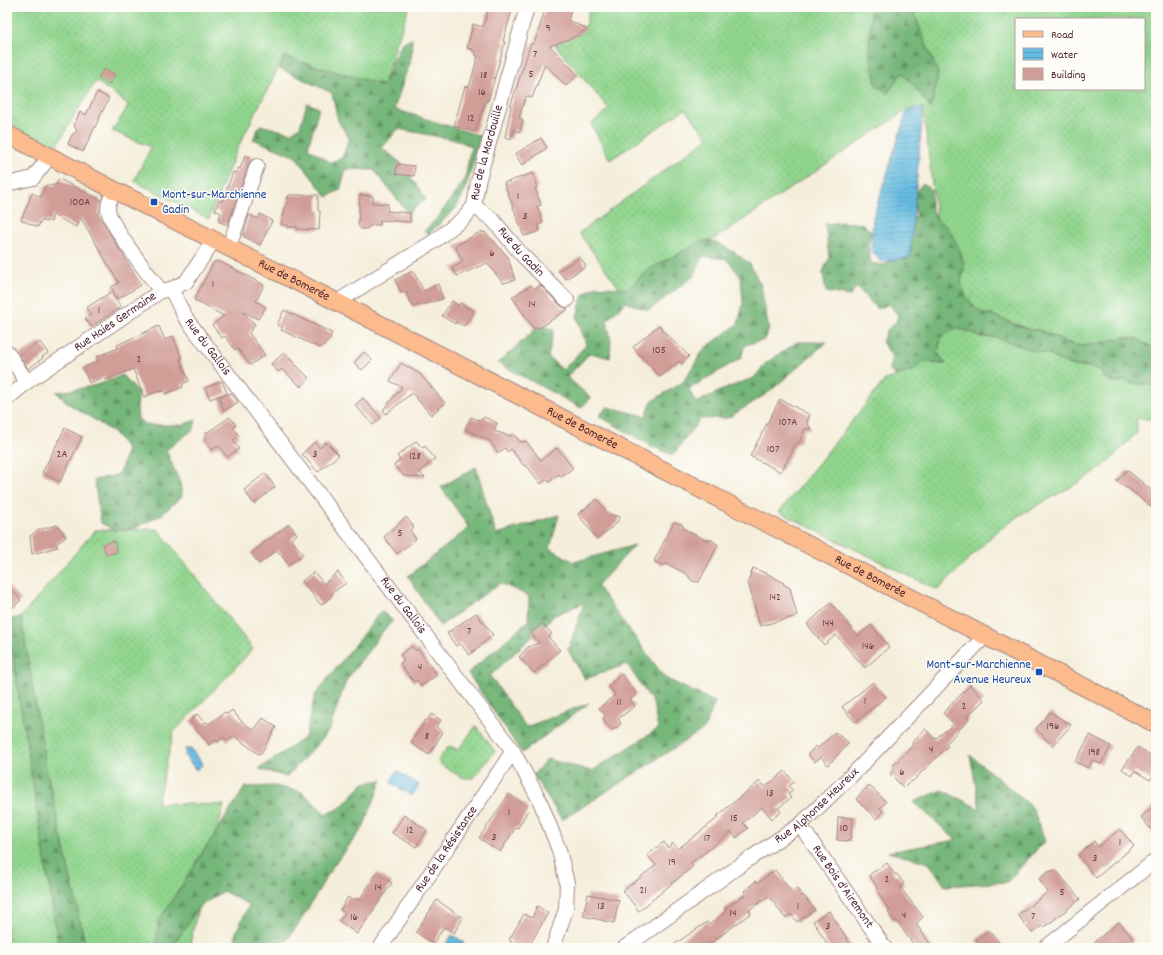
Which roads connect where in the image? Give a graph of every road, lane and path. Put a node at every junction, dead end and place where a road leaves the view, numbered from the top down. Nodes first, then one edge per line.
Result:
1 (527, 7) edge
2 (7, 134) edge
3 (50, 156) junction
4 (257, 166) dead end
5 (7, 184) edge
6 (116, 191) junction
7 (474, 206) junction
8 (222, 244) junction
9 (166, 290) junction
10 (567, 300) dead end
11 (337, 302) junction
12 (7, 352) edge
13 (27, 382) junction
14 (7, 399) edge
15 (985, 636) junction
16 (1156, 724) edge
17 (513, 751) junction
18 (800, 825) junction
19 (1156, 860) edge
20 (380, 948) edge
21 (553, 948) edge
22 (624, 948) edge
23 (885, 948) edge
24 (1045, 948) edge

1 - 7 street, Rue de la Mardouille
2 - 3 main road, Rue de Bomerée
3 - 5 street
3 - 6 main road, Rue de Bomerée
4 - 8 street, Rue Haies Germaine
6 - 8 main road, Rue de Bomerée
6 - 9 street, Rue du Gallois
7 - 10 street, Rue du Gadin
7 - 11 street, Rue de la Mardouille
8 - 9 street, Rue Haies Germaine
8 - 11 main road, Rue de Bomerée
9 - 13 street, Rue Haies Germaine
9 - 17 street, Rue du Gallois
11 - 15 main road, Rue de Bomerée
12 - 13 street
13 - 14 street, Rue Haies Germaine
15 - 16 main road, Rue de Bomerée
15 - 18 street, Rue Alphonse Heureux
17 - 20 street, Rue de la Résistance
17 - 21 street, Rue du Gallois
18 - 22 street, Rue Alphonse Heureux
18 - 23 street, Rue Bois d'Airemont
19 - 24 street

